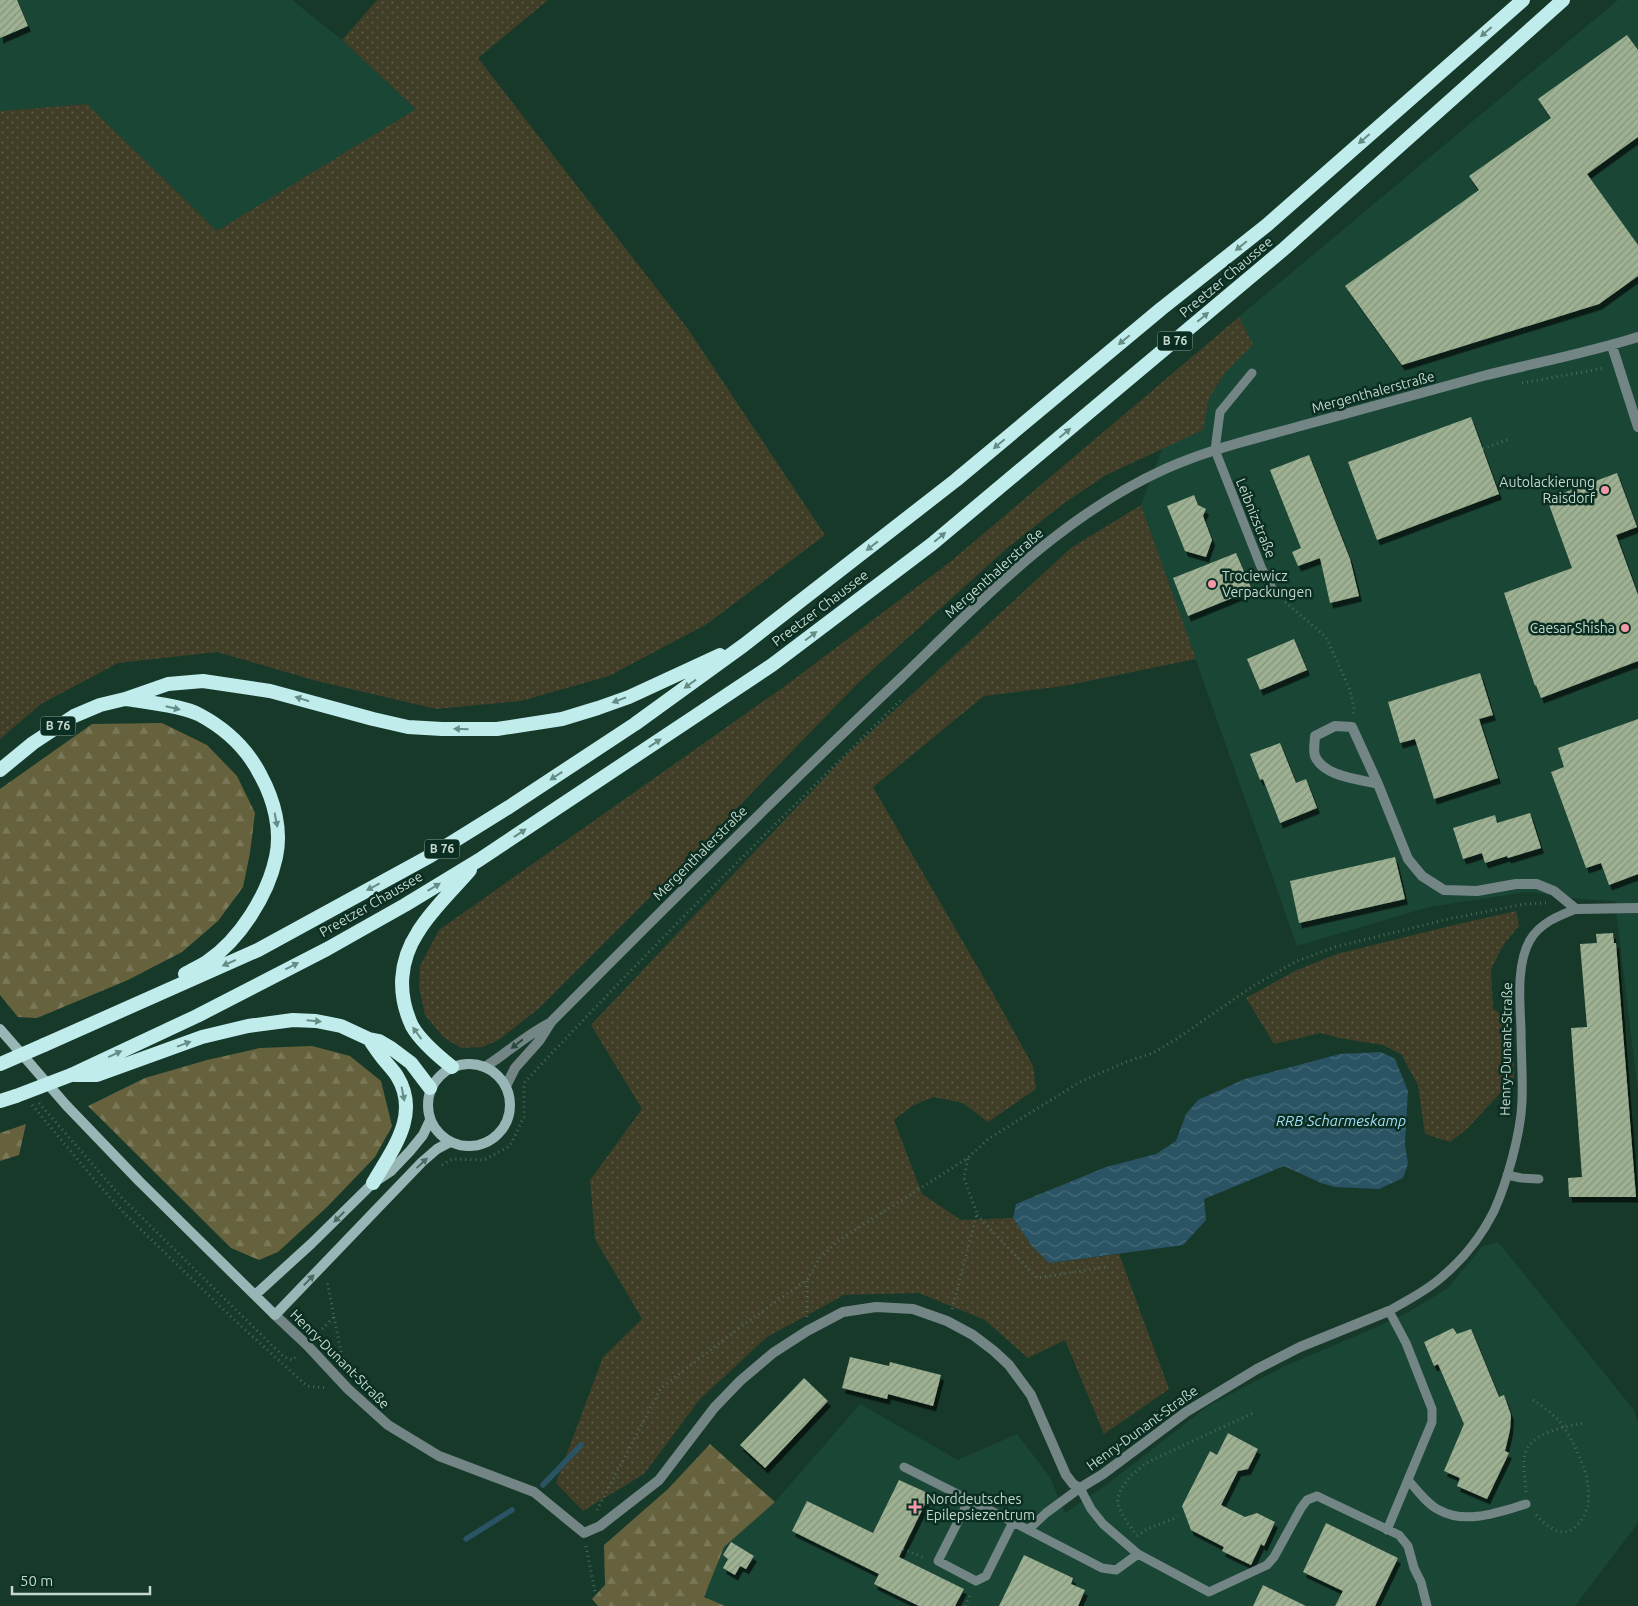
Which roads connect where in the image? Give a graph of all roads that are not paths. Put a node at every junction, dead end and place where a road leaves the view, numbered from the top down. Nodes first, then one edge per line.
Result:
1 (1523, 0) edge
2 (1563, 0) edge
3 (1638, 337) edge
4 (1612, 346) junction
5 (1252, 373) dead end
6 (1638, 427) edge
7 (1214, 450) junction
8 (1275, 594) road end
9 (744, 645) junction
10 (125, 699) junction
11 (0, 770) edge
12 (1378, 784) junction
13 (479, 860) junction
14 (1638, 908) edge
15 (1576, 909) junction
16 (118, 1012) junction
17 (551, 1022) junction
18 (0, 1029) edge
19 (369, 1039) junction
20 (0, 1064) edge
21 (452, 1067) junction
22 (484, 1067) junction
23 (71, 1074) junction
24 (506, 1086) junction
25 (430, 1088) junction
26 (0, 1101) edge
27 (430, 1120) junction
28 (450, 1142) junction
29 (1507, 1175) junction
30 (1540, 1179) dead end
31 (373, 1183) junction
32 (255, 1295) junction
33 (1389, 1310) junction
34 (275, 1315) junction
35 (904, 1467) dead end
36 (1408, 1480) junction
37 (1080, 1488) junction
38 (969, 1500) junction
39 (1526, 1504) road end
40 (1013, 1522) junction
41 (1028, 1530) junction
42 (1387, 1530) junction
43 (1138, 1554) junction
44 (1427, 1606) edge

1 -> 9 highway, Preetzer Chaussee / B 76
13 -> 2 highway, Preetzer Chaussee / B 76
3 - 4 street, Mergenthalerstraße
4 - 6 street
4 - 7 street, Mergenthalerstraße
5 - 7 lane
7 - 8 lane, Leibnizstraße
7 - 17 street, Mergenthalerstraße
9 -> 10 highway, B 76
9 -> 16 highway, Preetzer Chaussee / B 76
10 - 11 highway, B 76
10 -> 16 highway, B 76
12 - 12 street
12 - 15 street
21 -> 13 highway, B 76
23 -> 13 highway, Preetzer Chaussee / B 76
14 - 15 street
15 - 29 lane, Henry-Dunant-Straße
16 - 20 highway, Preetzer Chaussee / B 76, bridge
17 -> 22 street, Mergenthalerstraße
17 - 24 street, Mergenthalerstraße
18 - 32 main road
23 -> 19 highway, B 76
19 - 25 highway, B 76
19 -> 31 highway, B 76
21 - 22 main road
21 - 25 main road
22 - 24 main road
23 - 26 highway, Preetzer Chaussee / B 76, bridge
24 - 28 main road
25 - 27 main road
27 - 28 main road
27 - 31 main road
34 -> 28 main road
29 - 30 lane
29 - 33 lane, Henry-Dunant-Straße
31 -> 32 main road
32 - 34 main road
33 - 36 lane
33 - 37 street, Henry-Dunant-Straße
34 - 37 street, Henry-Dunant-Straße
35 - 38 lane
36 - 39 lane
36 - 42 lane
37 - 41 lane
37 - 43 lane
38 - 40 lane
38 - 40 lane
40 - 41 lane
41 - 43 lane
42 - 43 lane
42 - 44 lane

